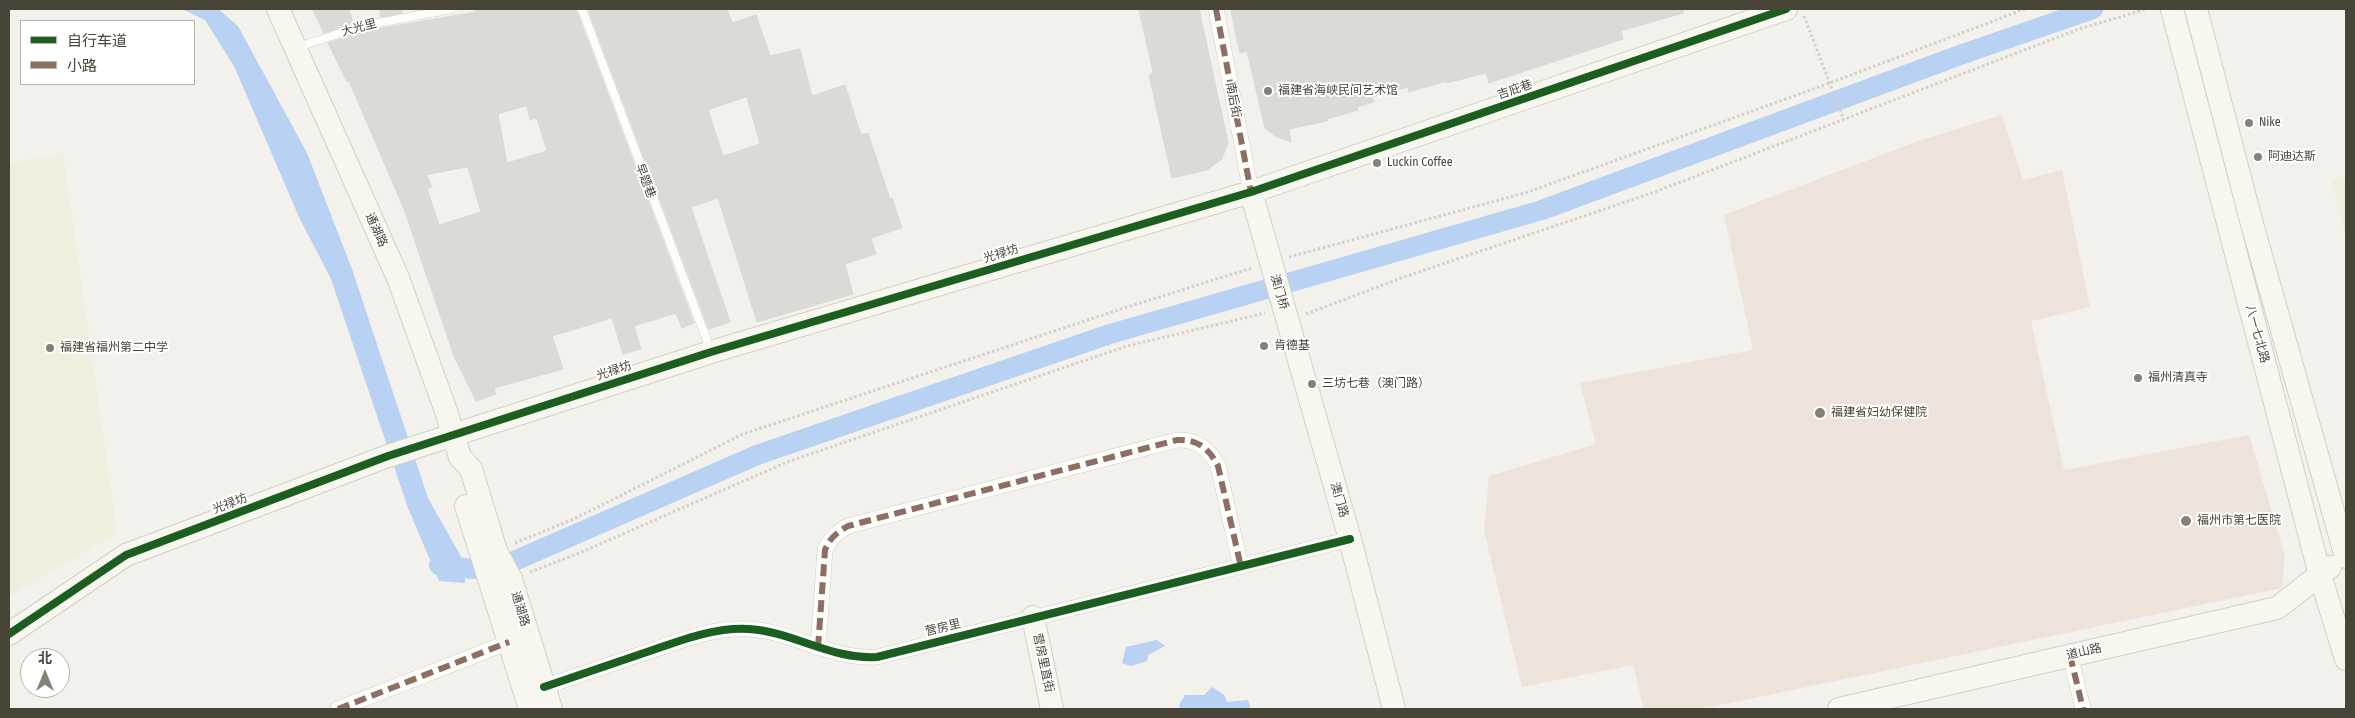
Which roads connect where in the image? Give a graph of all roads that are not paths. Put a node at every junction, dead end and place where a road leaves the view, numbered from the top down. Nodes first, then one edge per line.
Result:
1 (278, 9) edge
2 (452, 9) edge
3 (582, 9) edge
4 (1216, 9) edge
5 (1786, 9) edge
6 (2197, 13) edge
7 (2174, 18) edge
8 (296, 47) junction
9 (1251, 192) junction
10 (1288, 321) joint
11 (711, 352) junction
12 (453, 434) junction
13 (1350, 539) junction
14 (2346, 555) edge
15 (1241, 567) junction
16 (2320, 575) junction
17 (500, 582) junction
18 (1033, 617) junction
19 (9, 634) edge
20 (509, 642) junction
21 (818, 648) junction
22 (2070, 655) junction
23 (2346, 659) edge
24 (544, 687) junction
25 (338, 709) edge
26 (530, 709) edge
27 (551, 709) edge
28 (1052, 709) edge
29 (1394, 709) edge
30 (1839, 709) edge
31 (2083, 709) edge

1 - 8 street, 通湖路
2 - 8 lane, 大光里
3 - 11 lane, 早题巷
4 - 9 street, 南后街
5 - 9 street, 吉庇巷
6 - 14 street
7 - 16 street, 八一七北路
8 - 12 street, 通湖路
9 - 10 street, 澳门桥
9 - 11 street, 光禄坊
10 - 13 street, 澳门路
11 - 12 street, 光禄坊
12 - 17 street, 通湖路
12 - 19 street, 光禄坊
13 - 15 street, 营房里
13 - 29 street, 澳门路
14 - 16 street, 道山路
15 - 18 street, 营房里
15 - 21 street
16 - 22 street, 道山路
16 - 23 street, 八一七北路
17 - 20 street, 通湖路
17 - 24 street, 通湖路
18 - 21 street, 营房里
18 - 28 street, 营房里直街
20 - 25 street
20 - 26 street, 通湖路
21 - 24 street, 营房里
22 - 30 street, 道山路
22 - 31 street
24 - 27 street, 通湖路

